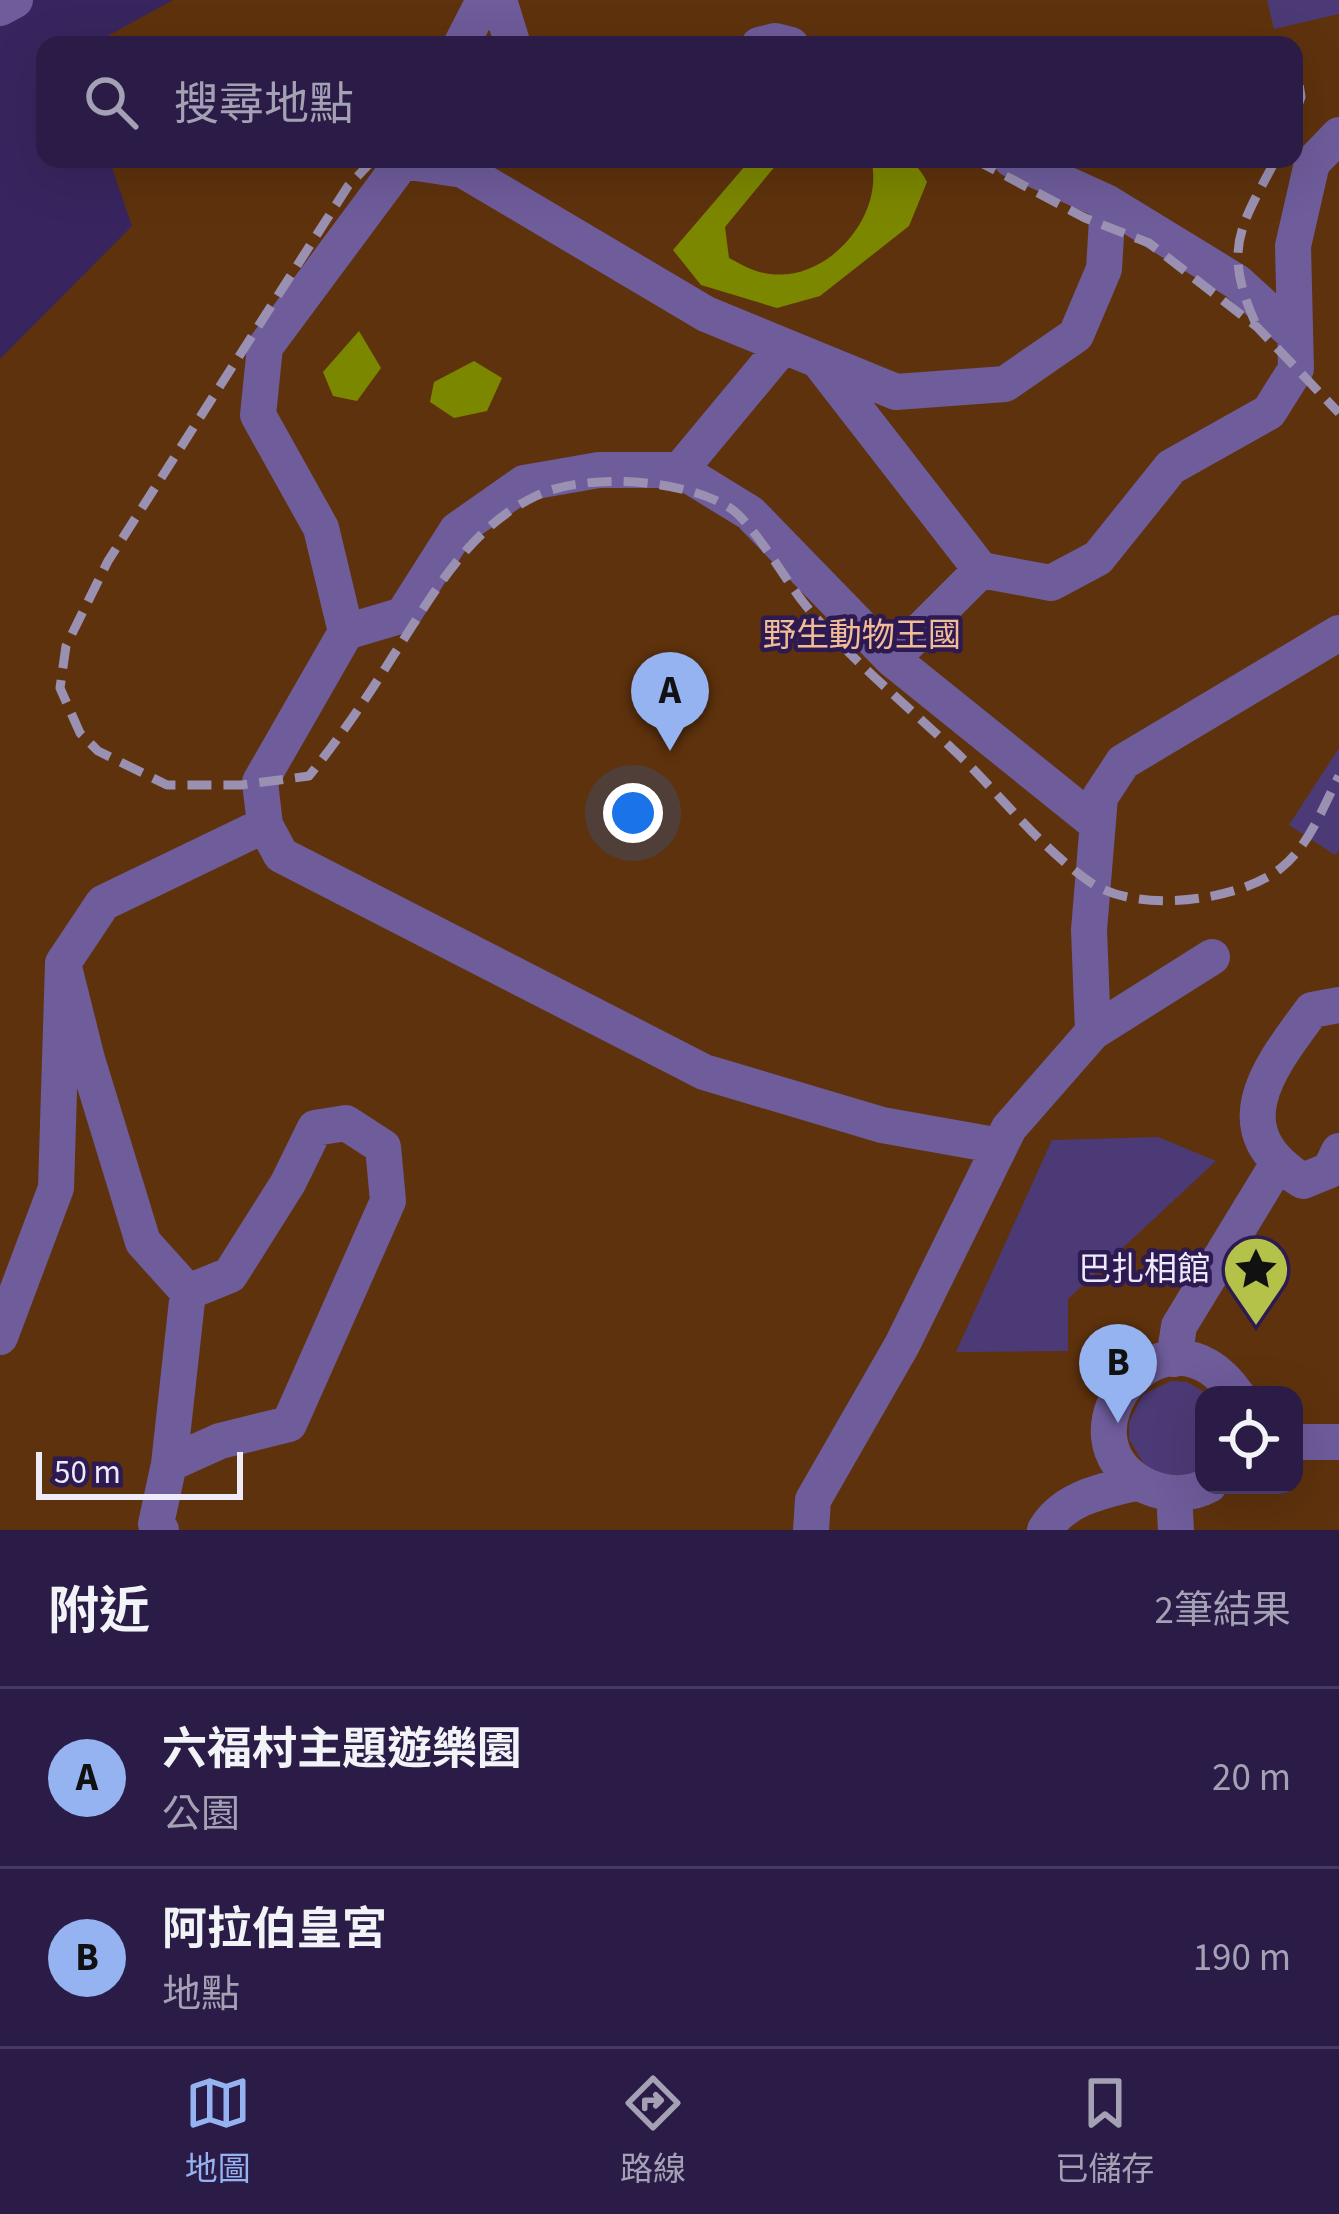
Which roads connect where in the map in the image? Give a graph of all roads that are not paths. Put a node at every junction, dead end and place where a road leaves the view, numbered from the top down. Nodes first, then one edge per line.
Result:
1 (15, 0) edge
2 (484, 0) edge
3 (499, 0) edge
4 (0, 8) edge
5 (466, 36) edge
6 (510, 36) edge
7 (1339, 135) edge
8 (398, 168) edge
9 (452, 168) edge
10 (1031, 168) edge
11 (1108, 203) junction
12 (1295, 335) junction
13 (800, 353) junction
14 (680, 470) junction
15 (981, 570) junction
16 (346, 632) junction
17 (1339, 633) edge
18 (892, 659) junction
19 (1097, 824) junction
20 (265, 825) junction
21 (1212, 957) dead end
22 (63, 963) junction
23 (1339, 1005) edge
24 (1093, 1032) junction
25 (1000, 1146) junction
26 (1339, 1151) edge
27 (1277, 1165) junction
28 (188, 1292) junction
29 (0, 1337) edge
30 (1174, 1359) junction
31 (1231, 1386) edge
32 (1303, 1442) edge
33 (1339, 1442) edge
34 (169, 1464) junction
35 (1139, 1482) junction
36 (1192, 1489) edge
37 (161, 1530) edge
38 (811, 1530) edge
39 (1045, 1530) edge
40 (1176, 1530) edge

1 - 4 street
2 - 5 street
3 - 6 street
7 - 12 street
8 - 16 street
9 - 13 street
10 - 11 street
11 - 12 street
11 - 13 street
12 - 15 street
13 - 14 street
13 - 15 street
14 - 16 street
14 - 18 street
15 - 18 street
16 - 20 street
17 - 19 street
18 - 19 street
19 - 24 street
20 - 22 street
20 - 25 street
21 - 24 street
22 - 28 street
22 - 29 street
23 - 27 street
24 - 25 street
25 - 38 street
26 - 27 street
27 - 30 street
28 - 34 street
28 - 34 street
30 - 31 street
30 - 35 street
32 - 33 street
34 - 37 street
35 - 36 street
35 - 39 street
36 - 40 street

